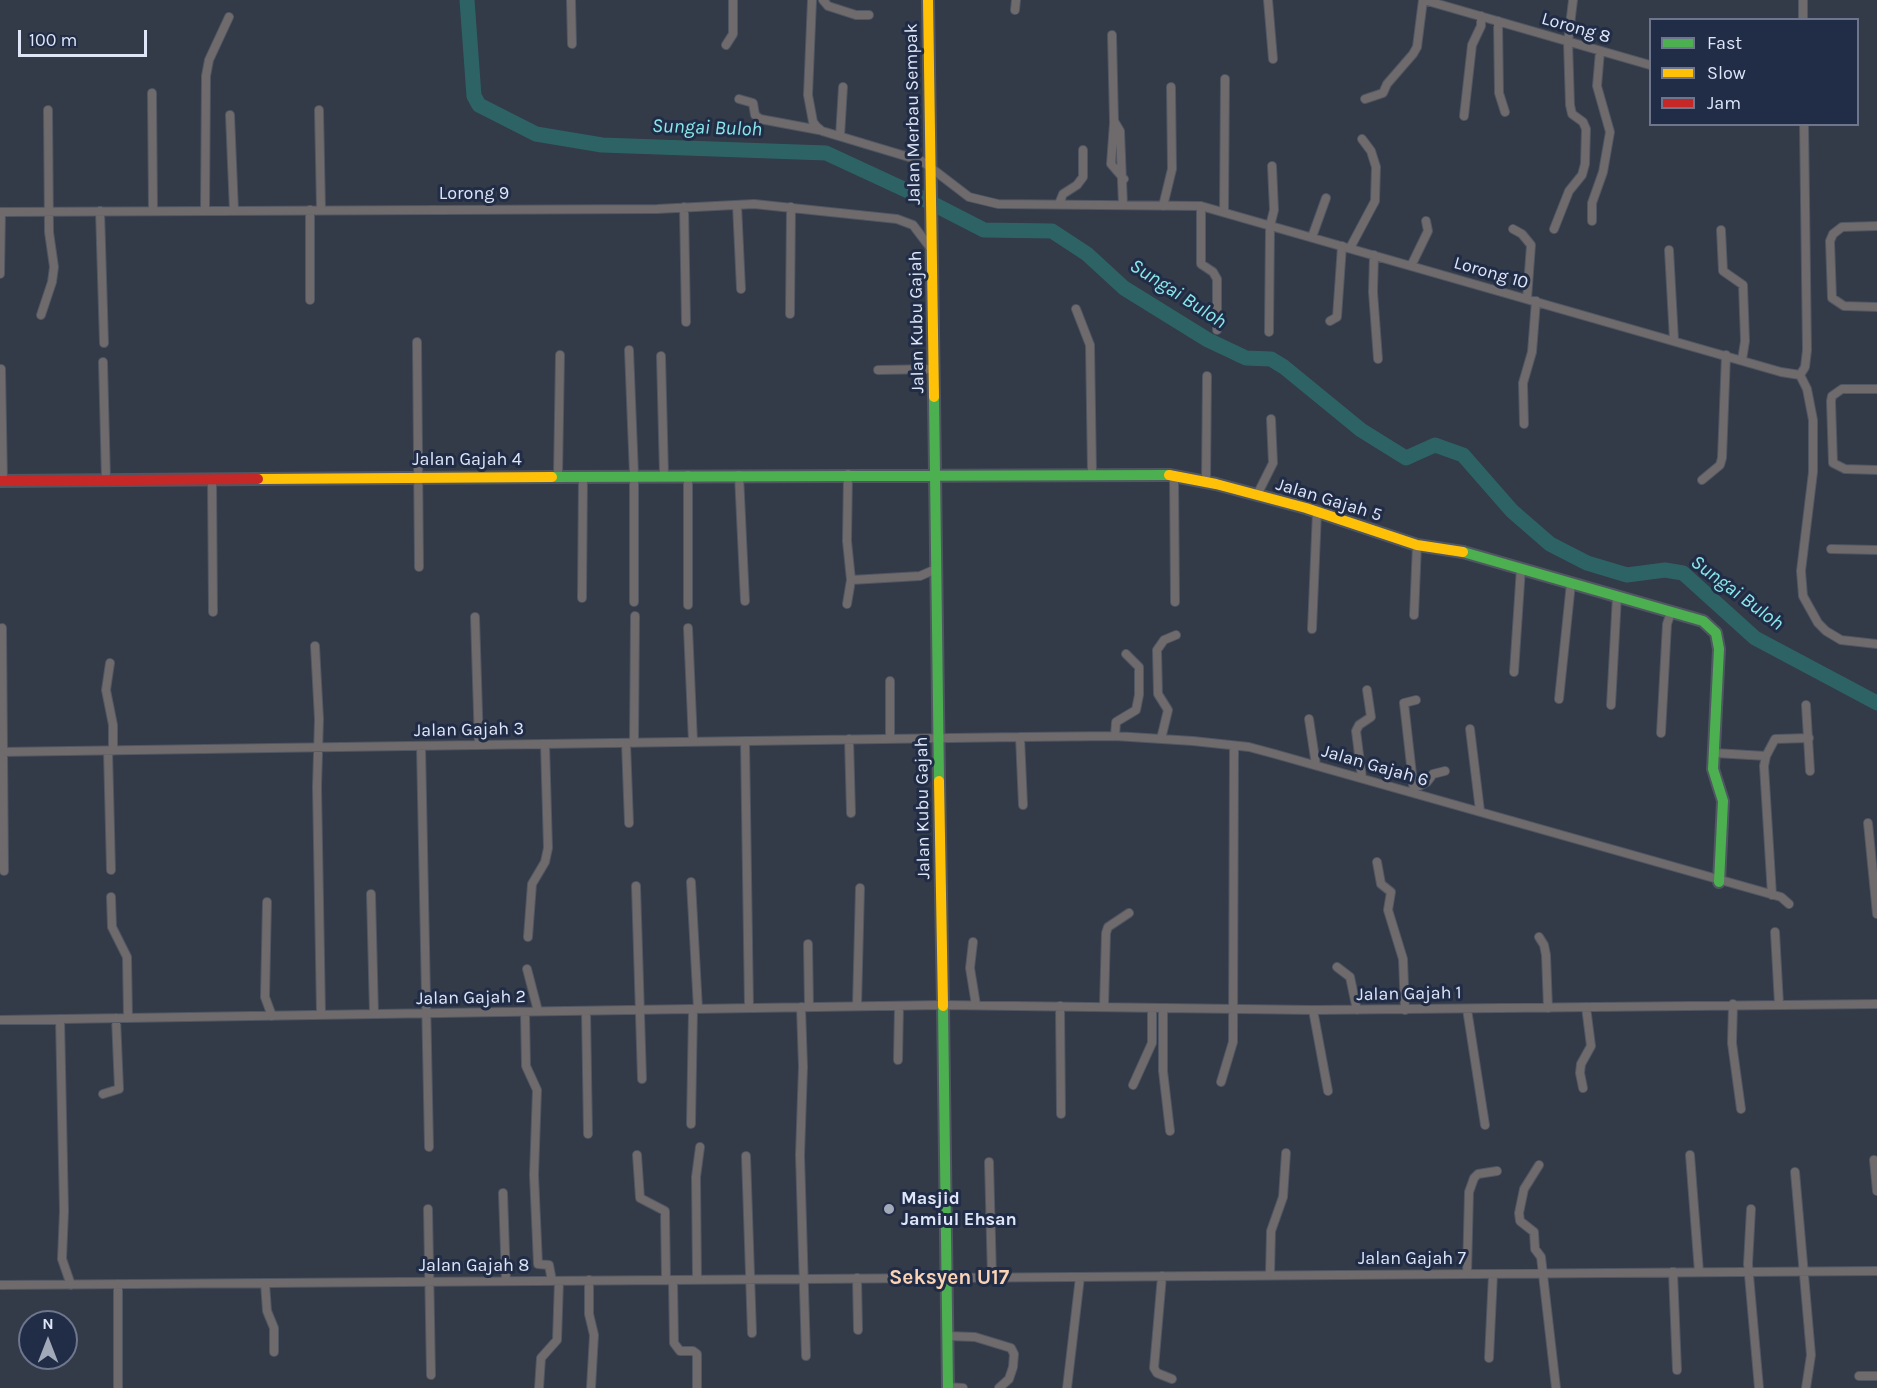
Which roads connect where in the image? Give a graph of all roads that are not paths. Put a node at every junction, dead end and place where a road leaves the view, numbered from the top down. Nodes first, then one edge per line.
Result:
1 (571, 0) edge
2 (733, 0) edge
3 (812, 0) edge
4 (823, 0) edge
5 (928, 0) edge
6 (1016, 0) edge
7 (1268, 0) edge
8 (1423, 0) edge
9 (1574, 0) edge
10 (1803, 0) edge
11 (1015, 10) dead end
12 (869, 15) dead end
13 (1480, 16) junction
14 (229, 17) dead end
15 (1803, 18) edge
16 (1498, 21) junction
17 (1112, 35) dead end
18 (1568, 42) junction
19 (572, 44) dead end
20 (726, 45) dead end
21 (1600, 51) junction
22 (1273, 59) dead end
23 (1649, 65) edge
24 (1225, 79) dead end
25 (843, 87) dead end
26 (1171, 87) dead end
27 (152, 93) dead end
28 (738, 99) dead end
29 (1365, 99) dead end
30 (48, 110) dead end
31 (319, 110) dead end
32 (1505, 112) dead end
33 (230, 115) dead end
34 (1464, 116) dead end
35 (1804, 126) edge
36 (822, 131) junction
37 (840, 136) junction
38 (1362, 139) dead end
39 (1083, 150) dead end
40 (1272, 166) dead end
41 (931, 173) junction
42 (1326, 198) dead end
43 (1059, 204) junction
44 (737, 205) junction
45 (1123, 205) junction
46 (1163, 206) junction
47 (1201, 206) junction
48 (684, 207) junction
49 (791, 207) junction
50 (310, 210) junction
51 (321, 210) junction
52 (100, 211) junction
53 (153, 211) junction
54 (205, 211) junction
55 (234, 211) junction
56 (0, 212) edge
57 (49, 212) junction
58 (1224, 212) junction
59 (1592, 220) dead end
60 (1426, 221) dead end
61 (1270, 226) junction
62 (1877, 226) edge
63 (932, 228) joint
64 (1513, 229) dead end
65 (1554, 229) dead end
66 (1721, 230) dead end
67 (1312, 237) junction
68 (1342, 246) junction
69 (1350, 248) junction
70 (1669, 250) dead end
71 (932, 251) junction
72 (1374, 255) junction
73 (1411, 266) junction
74 (0, 274) edge
75 (741, 289) dead end
76 (310, 300) dead end
77 (1532, 300) junction
78 (1877, 307) edge
79 (1076, 309) dead end
80 (790, 314) dead end
81 (41, 315) dead end
82 (1330, 321) dead end
83 (686, 322) dead end
84 (1217, 330) dead end
85 (1269, 332) dead end
86 (1674, 340) junction
87 (417, 342) dead end
88 (104, 343) dead end
89 (629, 350) dead end
90 (560, 355) dead end
91 (1726, 355) junction
92 (661, 356) dead end
93 (1378, 359) dead end
94 (1742, 360) junction
95 (103, 362) dead end
96 (1, 369) edge
97 (934, 369) junction
98 (878, 370) dead end
99 (1800, 375) junction
100 (1207, 376) dead end
101 (1877, 390) edge
102 (1271, 419) dead end
103 (1524, 424) dead end
104 (1877, 470) edge
105 (935, 473) junction
106 (1092, 473) junction
107 (848, 474) junction
108 (634, 475) junction
109 (664, 475) junction
110 (687, 475) junction
111 (739, 475) junction
112 (1173, 475) junction
113 (558, 476) junction
114 (583, 476) junction
115 (420, 477) junction
116 (212, 479) junction
117 (106, 480) junction
118 (1702, 480) dead end
119 (1, 481) edge
120 (1206, 482) junction
121 (1257, 495) junction
122 (1317, 512) junction
123 (1417, 545) junction
124 (1831, 549) dead end
125 (1877, 550) edge
126 (419, 567) dead end
127 (1521, 568) junction
128 (936, 569) junction
129 (851, 580) junction
130 (1571, 583) junction
131 (1617, 596) junction
132 (582, 598) dead end
133 (745, 601) dead end
134 (634, 602) dead end
135 (1175, 602) dead end
136 (847, 604) dead end
137 (687, 605) dead end
138 (213, 612) dead end
139 (1671, 612) junction
140 (1414, 615) dead end
141 (634, 616) dead end
142 (475, 617) dead end
143 (2, 628) dead end
144 (687, 628) dead end
145 (1312, 629) dead end
146 (1176, 635) dead end
147 (1877, 644) edge
148 (315, 646) dead end
149 (1126, 654) dead end
150 (110, 663) dead end
151 (1514, 672) dead end
152 (890, 681) dead end
153 (1367, 690) dead end
154 (1559, 699) dead end
155 (1416, 700) dead end
156 (1611, 705) dead end
157 (1806, 705) dead end
158 (1309, 719) dead end
159 (1470, 729) dead end
160 (1661, 733) dead end
161 (1115, 736) junction
162 (1020, 737) junction
163 (890, 738) junction
164 (939, 738) junction
165 (1809, 738) junction
166 (849, 739) junction
167 (1161, 739) junction
168 (745, 741) junction
169 (693, 742) junction
170 (630, 743) junction
171 (545, 744) junction
172 (479, 745) junction
173 (421, 746) junction
174 (1234, 746) junction
175 (318, 747) junction
176 (110, 751) junction
177 (2, 752) edge
178 (1715, 753) junction
179 (1766, 756) junction
180 (1316, 765) junction
181 (1445, 771) dead end
182 (1810, 771) dead end
183 (1362, 778) junction
184 (1414, 790) junction
185 (1023, 805) dead end
186 (1480, 811) junction
187 (851, 813) dead end
188 (629, 823) dead end
189 (1868, 823) dead end
190 (1377, 862) dead end
191 (111, 870) dead end
192 (4, 871) dead end
193 (691, 882) dead end
194 (1719, 882) junction
195 (636, 886) dead end
196 (860, 888) dead end
197 (371, 894) dead end
198 (1772, 895) junction
199 (111, 897) dead end
200 (267, 902) dead end
201 (1789, 904) dead end
202 (1129, 914) dead end
203 (1877, 914) edge
204 (1774, 932) dead end
205 (528, 937) dead end
206 (1539, 937) dead end
207 (973, 942) dead end
208 (808, 944) dead end
209 (1337, 967) dead end
210 (527, 969) dead end
211 (1733, 1004) junction
212 (1779, 1004) junction
213 (1877, 1004) edge
214 (942, 1005) junction
215 (976, 1005) junction
216 (857, 1006) junction
217 (899, 1006) junction
218 (1060, 1006) junction
219 (1104, 1006) junction
220 (805, 1007) junction
221 (749, 1008) junction
222 (1152, 1008) junction
223 (1163, 1008) junction
224 (1233, 1008) junction
225 (1548, 1008) junction
226 (1586, 1008) junction
227 (695, 1009) junction
228 (1467, 1009) junction
229 (640, 1010) junction
230 (1313, 1010) junction
231 (1357, 1010) junction
232 (1404, 1010) junction
233 (538, 1011) junction
234 (586, 1011) junction
235 (525, 1012) junction
236 (427, 1013) junction
237 (374, 1014) junction
238 (321, 1015) junction
239 (272, 1016) junction
240 (116, 1018) junction
241 (128, 1018) junction
242 (60, 1019) junction
243 (0, 1020) edge
244 (898, 1060) dead end
245 (642, 1079) dead end
246 (1221, 1082) dead end
247 (1132, 1085) dead end
248 (1583, 1088) dead end
249 (1328, 1091) dead end
250 (103, 1094) dead end
251 (1740, 1109) dead end
252 (1061, 1114) dead end
253 (691, 1124) dead end
254 (1485, 1125) dead end
255 (1170, 1131) dead end
256 (588, 1134) dead end
257 (429, 1147) dead end
258 (700, 1147) dead end
259 (1286, 1153) dead end
260 (637, 1155) dead end
261 (1690, 1155) dead end
262 (746, 1156) dead end
263 (1874, 1160) dead end
264 (990, 1162) dead end
265 (1539, 1165) dead end
266 (1497, 1171) dead end
267 (1795, 1172) dead end
268 (1877, 1191) edge
269 (503, 1193) dead end
270 (428, 1209) dead end
271 (1751, 1209) dead end
272 (538, 1264) junction
273 (1804, 1271) junction
274 (1877, 1271) edge
275 (1673, 1272) junction
276 (1699, 1272) junction
277 (1749, 1272) junction
278 (1541, 1273) junction
279 (1467, 1274) junction
280 (1493, 1274) junction
281 (1270, 1275) junction
282 (1162, 1276) junction
283 (992, 1277) junction
284 (1080, 1277) junction
285 (857, 1278) junction
286 (947, 1278) junction
287 (751, 1279) junction
288 (805, 1279) junction
289 (589, 1280) junction
290 (669, 1280) junction
291 (697, 1280) junction
292 (506, 1281) junction
293 (539, 1281) junction
294 (555, 1281) junction
295 (429, 1282) junction
296 (265, 1283) junction
297 (118, 1284) junction
298 (0, 1285) edge
299 (70, 1285) junction
300 (858, 1330) dead end
301 (752, 1333) dead end
302 (948, 1336) junction
303 (273, 1352) dead end
304 (806, 1356) dead end
305 (1489, 1358) dead end
306 (1677, 1370) dead end
307 (431, 1375) dead end
308 (1859, 1376) dead end
309 (1877, 1376) edge
310 (1172, 1379) dead end
311 (948, 1387) edge
312 (118, 1388) edge
313 (539, 1388) edge
314 (591, 1388) edge
315 (698, 1388) edge
316 (963, 1388) edge
317 (999, 1388) edge
318 (1067, 1388) edge
319 (1556, 1388) edge
320 (1758, 1388) edge
321 (1806, 1388) edge

1 - 19 street
2 - 20 street
3 - 36 street
4 - 12 street
5 - 41 street, Jalan Merbau Sempak
6 - 11 street
7 - 22 street
8 - 13 street, Lorong 8
8 - 29 street
9 - 18 street
10 - 15 street
13 - 16 street, Lorong 8
13 - 34 street
14 - 54 street
16 - 18 street, Lorong 8
16 - 32 street
17 - 45 street
18 - 21 street, Lorong 8
18 - 65 street
21 - 23 street, Lorong 8
21 - 59 street
24 - 58 street
25 - 37 street
26 - 46 street
27 - 53 street
28 - 36 street, Lorong 10
30 - 57 street
31 - 51 street
33 - 55 street
35 - 99 street
36 - 37 street, Lorong 10
37 - 41 street, Lorong 10
38 - 69 street
39 - 43 street
40 - 61 street
41 - 43 street, Lorong 10
41 - 63 street, Jalan Merbau Sempak
42 - 67 street
43 - 45 street, Lorong 10
44 - 48 street, Lorong 9
44 - 49 street, Lorong 9
44 - 75 street
45 - 46 street, Lorong 10
46 - 47 street, Lorong 10
47 - 58 street, Lorong 10
47 - 84 street
48 - 51 street, Lorong 9
48 - 83 street
49 - 71 street, Lorong 9
49 - 80 street
50 - 51 street, Lorong 9
50 - 55 street, Lorong 9
50 - 76 street
52 - 53 street, Lorong 9
52 - 57 street, Lorong 9
52 - 88 street
53 - 54 street, Lorong 9
54 - 55 street, Lorong 9
56 - 57 street, Lorong 9
56 - 74 street
57 - 81 street
58 - 61 street, Lorong 10
60 - 73 street
61 - 67 street, Lorong 10
61 - 85 street
62 - 78 street
63 - 71 street, Jalan Kubu Gajah
64 - 77 street
66 - 94 street
67 - 68 street, Lorong 10
68 - 69 street, Lorong 10
68 - 82 street
69 - 72 street, Lorong 10
70 - 86 street
71 - 97 street, Jalan Kubu Gajah
72 - 73 street, Lorong 10
72 - 93 street
73 - 77 street, Lorong 10
77 - 86 street, Lorong 10
77 - 103 street
79 - 106 street
86 - 91 street, Lorong 10
87 - 115 street
89 - 108 street
90 - 113 street
91 - 94 street, Lorong 10
91 - 118 street
92 - 109 street
94 - 99 street, Lorong 10
95 - 117 street
96 - 119 street
97 - 98 street
97 - 105 street, Jalan Kubu Gajah
99 - 147 street
100 - 120 street
101 - 104 street
102 - 121 street
105 - 106 street, Jalan Gajah 5
105 - 107 street, Jalan Gajah 4
105 - 128 street, Jalan Kubu Gajah
106 - 112 street, Jalan Gajah 5
107 - 111 street, Jalan Gajah 4
107 - 129 street
108 - 109 street, Jalan Gajah 4
108 - 114 street, Jalan Gajah 4
108 - 134 street
109 - 110 street, Jalan Gajah 4
110 - 111 street, Jalan Gajah 4
110 - 137 street
111 - 133 street
112 - 120 street, Jalan Gajah 5
112 - 135 street
113 - 114 street, Jalan Gajah 4
113 - 115 street, Jalan Gajah 4
114 - 132 street
115 - 116 street, Jalan Gajah 4
115 - 126 street
116 - 117 street, Jalan Gajah 4
116 - 138 street
117 - 119 street, Jalan Gajah 4
120 - 121 street, Jalan Gajah 5
121 - 122 street, Jalan Gajah 5
122 - 123 street, Jalan Gajah 5
122 - 145 street
123 - 127 street, Jalan Gajah 5
123 - 140 street
124 - 125 street
127 - 130 street, Jalan Gajah 5
127 - 151 street
128 - 129 street
128 - 164 street, Jalan Kubu Gajah
129 - 136 street
130 - 131 street, Jalan Gajah 5
130 - 154 street
131 - 139 street, Jalan Gajah 5
131 - 156 street
139 - 160 street
139 - 178 street, Jalan Gajah 5
141 - 170 street
142 - 172 street
143 - 177 street
144 - 169 street
146 - 167 street
148 - 175 street
149 - 161 street
150 - 176 street
152 - 163 street
153 - 183 street
155 - 184 street
157 - 165 street
158 - 180 street
159 - 186 street
161 - 162 street, Jalan Gajah 6
161 - 167 street, Jalan Gajah 6
162 - 164 street, Jalan Gajah 6
162 - 185 street
163 - 164 street, Jalan Gajah 3
163 - 166 street, Jalan Gajah 3
164 - 214 street, Jalan Kubu Gajah
165 - 179 street
165 - 182 street
166 - 168 street, Jalan Gajah 3
166 - 187 street
167 - 174 street, Jalan Gajah 6
168 - 169 street, Jalan Gajah 3
168 - 221 street
169 - 170 street, Jalan Gajah 3
170 - 171 street, Jalan Gajah 3
170 - 188 street
171 - 172 street, Jalan Gajah 3
171 - 205 street
172 - 173 street, Jalan Gajah 3
173 - 175 street, Jalan Gajah 3
173 - 236 street
174 - 180 street, Jalan Gajah 6
174 - 224 street
175 - 176 street, Jalan Gajah 3
175 - 238 street
176 - 177 street, Jalan Gajah 3
176 - 191 street
177 - 192 street
178 - 179 street
178 - 194 street
179 - 198 street
180 - 183 street, Jalan Gajah 6
181 - 184 street
183 - 184 street, Jalan Gajah 6
184 - 186 street, Jalan Gajah 6
186 - 194 street, Jalan Gajah 6
189 - 203 street
190 - 232 street
193 - 227 street
194 - 198 street, Jalan Gajah 6
195 - 229 street
196 - 216 street
197 - 237 street
198 - 201 street, Jalan Gajah 6
199 - 241 street
200 - 239 street
202 - 219 street
204 - 212 street
206 - 225 street
207 - 215 street
208 - 220 street
209 - 231 street
210 - 233 street
211 - 212 street, Jalan Gajah 1
211 - 226 street, Jalan Gajah 1
211 - 251 street
212 - 213 street, Jalan Gajah 1
214 - 215 street, Jalan Gajah 1
214 - 217 street, Jalan Gajah 2
214 - 286 street, Jalan Kubu Gajah
215 - 218 street, Jalan Gajah 1
216 - 217 street, Jalan Gajah 2
216 - 220 street, Jalan Gajah 2
217 - 244 street
218 - 219 street, Jalan Gajah 1
218 - 252 street
219 - 222 street, Jalan Gajah 1
220 - 221 street, Jalan Gajah 2
220 - 288 street
221 - 227 street, Jalan Gajah 2
222 - 223 street, Jalan Gajah 1
222 - 247 street
223 - 224 street, Jalan Gajah 1
223 - 255 street
224 - 230 street, Jalan Gajah 1
224 - 246 street
225 - 226 street, Jalan Gajah 1
225 - 228 street, Jalan Gajah 1
226 - 248 street
227 - 229 street, Jalan Gajah 2
227 - 253 street
228 - 232 street, Jalan Gajah 1
228 - 254 street
229 - 234 street, Jalan Gajah 2
229 - 245 street
230 - 231 street, Jalan Gajah 1
230 - 249 street
231 - 232 street, Jalan Gajah 1
233 - 234 street, Jalan Gajah 2
233 - 235 street, Jalan Gajah 2
234 - 256 street
235 - 236 street, Jalan Gajah 2
235 - 272 street
236 - 237 street, Jalan Gajah 2
236 - 257 street
237 - 238 street, Jalan Gajah 2
238 - 239 street, Jalan Gajah 2
239 - 241 street, Jalan Gajah 2
240 - 241 street, Jalan Gajah 2
240 - 242 street, Jalan Gajah 2
240 - 250 street
242 - 243 street, Jalan Gajah 2
242 - 299 street
258 - 291 street
259 - 281 street
260 - 290 street
261 - 276 street
262 - 287 street
263 - 268 street
264 - 283 street
265 - 278 street
266 - 279 street
267 - 273 street
269 - 292 street
270 - 295 street
271 - 277 street
272 - 293 street
272 - 294 street
273 - 274 street, Jalan Gajah 7
273 - 277 street, Jalan Gajah 7
273 - 321 street
275 - 276 street, Jalan Gajah 7
275 - 278 street, Jalan Gajah 7
275 - 306 street
276 - 277 street, Jalan Gajah 7
277 - 320 street
278 - 280 street, Jalan Gajah 7
278 - 319 street
279 - 280 street, Jalan Gajah 7
279 - 281 street, Jalan Gajah 7
280 - 305 street
281 - 282 street, Jalan Gajah 7
282 - 284 street, Jalan Gajah 7
282 - 310 street
283 - 284 street, Jalan Gajah 7
283 - 286 street, Jalan Gajah 7
284 - 318 street
285 - 286 street, Jalan Gajah 8
285 - 288 street, Jalan Gajah 8
285 - 300 street
286 - 302 street, Jalan Kubu Gajah
287 - 288 street, Jalan Gajah 8
287 - 291 street, Jalan Gajah 8
287 - 301 street
288 - 304 street
289 - 290 street, Jalan Gajah 8
289 - 294 street, Jalan Gajah 8
289 - 314 street
290 - 291 street, Jalan Gajah 8
290 - 315 street
292 - 293 street, Jalan Gajah 8
292 - 295 street, Jalan Gajah 8
293 - 294 street, Jalan Gajah 8
294 - 313 street
295 - 296 street, Jalan Gajah 8
295 - 307 street
296 - 297 street, Jalan Gajah 8
296 - 303 street
297 - 299 street, Jalan Gajah 8
297 - 312 street
298 - 299 street, Jalan Gajah 8
302 - 311 street, Jalan Kubu Gajah
302 - 317 street
308 - 309 street
311 - 316 street

